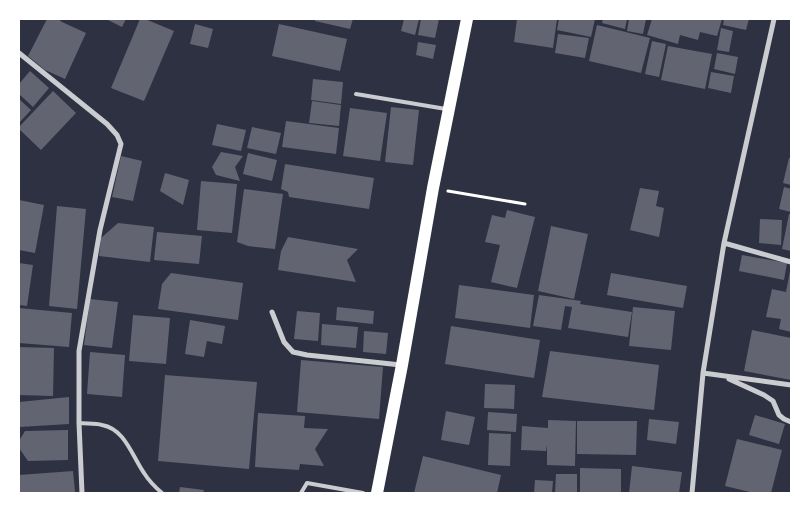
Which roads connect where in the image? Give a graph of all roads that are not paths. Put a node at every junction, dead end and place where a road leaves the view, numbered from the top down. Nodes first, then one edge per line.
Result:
1 (468, 19) edge
2 (774, 19) edge
3 (19, 53) edge
4 (356, 94) dead end
5 (448, 109) junction
6 (724, 243) junction
7 (791, 262) edge
8 (272, 312) dead end
9 (402, 365) junction
10 (702, 373) junction
11 (721, 376) junction
12 (791, 385) edge
13 (791, 422) edge
14 (79, 423) junction
15 (82, 493) edge
16 (162, 493) edge
17 (301, 493) edge
18 (363, 493) edge
19 (377, 493) edge
20 (692, 493) edge

1 - 5 main road
2 - 6 street
3 - 14 street
4 - 5 lane
5 - 9 main road
6 - 7 street
6 - 10 street
8 - 9 street
9 - 19 main road
10 - 11 street
10 - 20 street
11 - 12 street
11 - 13 street
14 - 15 street
14 - 16 lane
17 - 18 lane

